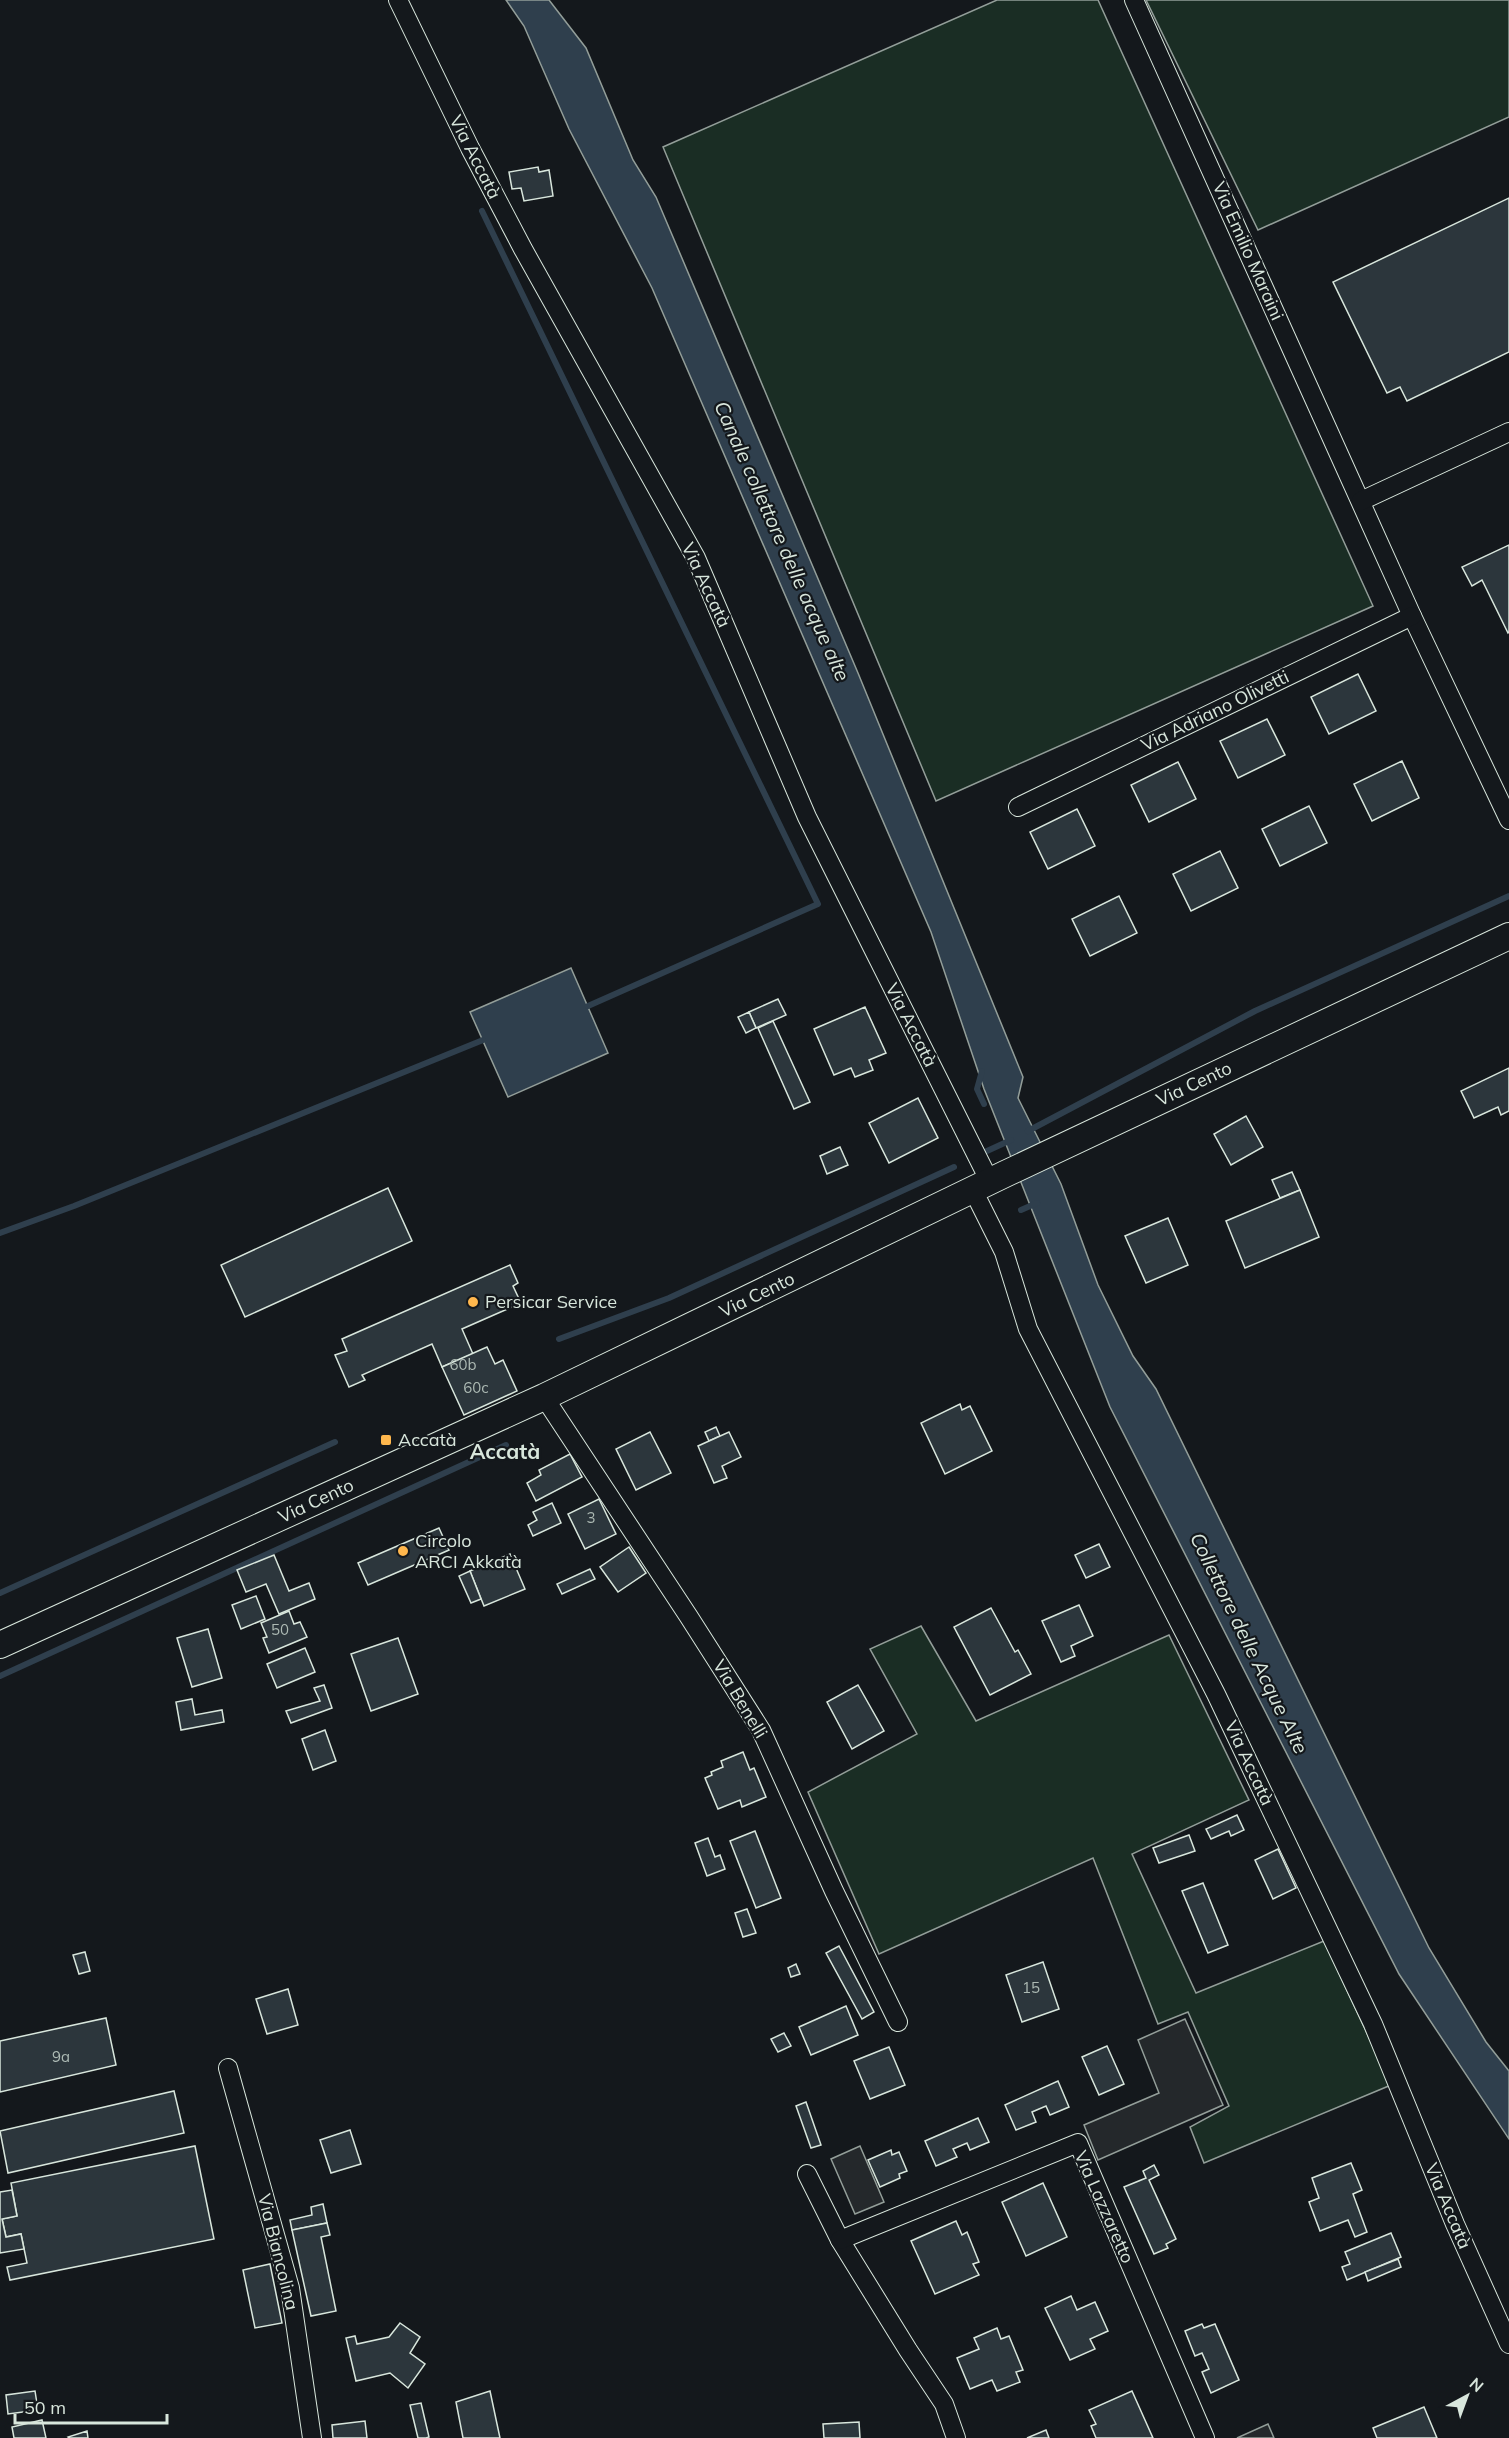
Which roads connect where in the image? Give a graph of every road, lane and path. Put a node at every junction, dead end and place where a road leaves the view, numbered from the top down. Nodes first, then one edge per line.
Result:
1 (398, 0) edge
2 (1134, 0) edge
3 (1509, 432) edge
4 (1361, 501) junction
5 (1412, 616) junction
6 (1018, 807) dead end
7 (1509, 820) edge
8 (1509, 936) edge
9 (989, 1182) junction
10 (544, 1397) junction
11 (0, 1645) edge
12 (898, 2022) dead end
13 (228, 2068) dead end
14 (807, 2174) dead end
15 (840, 2240) junction
16 (1509, 2344) edge
17 (312, 2438) edge
18 (956, 2438) edge
19 (1205, 2438) edge

1 - 9 street, Via Accatà
2 - 4 street, Via Emilio Maraini
3 - 4 street
4 - 5 street, Via Emilio Maraini
5 - 6 street, Via Adriano Olivetti
5 - 7 street, Via Emilio Maraini
8 - 9 main road, Via Cento
9 - 10 main road, Via Cento
9 - 16 street, Via Accatà
10 - 11 main road, Via Cento
10 - 12 street, Via Benelli
13 - 17 street, Via Biancolina
14 - 15 street
15 - 18 street
15 - 19 street, Via Lazzaretto

